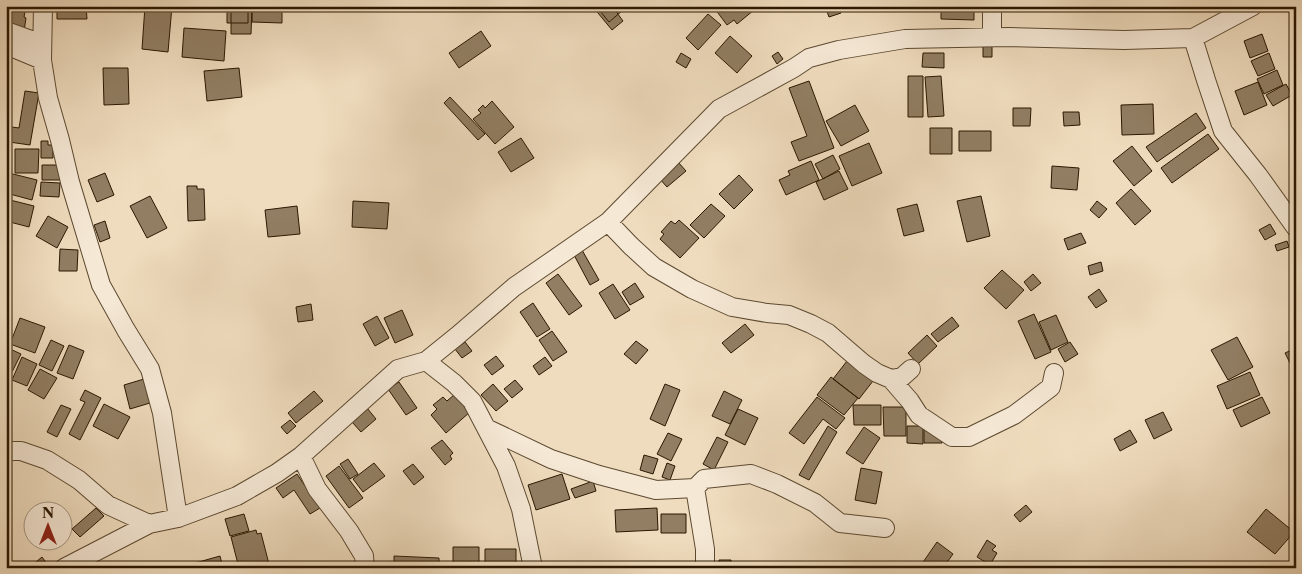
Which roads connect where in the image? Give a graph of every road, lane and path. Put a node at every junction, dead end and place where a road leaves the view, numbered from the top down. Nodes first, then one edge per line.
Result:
1 (43, 6) edge
2 (992, 6) edge
3 (1253, 6) edge
4 (6, 31) edge
5 (992, 37) junction
6 (1193, 38) junction
7 (6, 45) edge
8 (42, 52) junction
9 (608, 222) junction
10 (1296, 228) edge
11 (426, 361) junction
12 (911, 369) dead end
13 (1054, 373) dead end
14 (891, 379) junction
15 (486, 428) junction
16 (6, 449) edge
17 (301, 456) junction
18 (695, 488) junction
19 (178, 518) junction
20 (149, 524) junction
21 (885, 528) dead end
22 (64, 568) edge
23 (365, 568) edge
24 (532, 568) edge
25 (705, 568) edge

1 - 8 street
2 - 5 street
3 - 6 street
4 - 8 street
5 - 6 street
5 - 9 street
6 - 10 street
7 - 8 street
8 - 19 street
9 - 11 street
9 - 14 street
11 - 15 street
11 - 17 street
12 - 14 street
13 - 14 street
15 - 18 street
15 - 24 street
16 - 20 street
17 - 19 street
17 - 23 street
18 - 21 street
18 - 25 street
19 - 20 street
20 - 22 street

